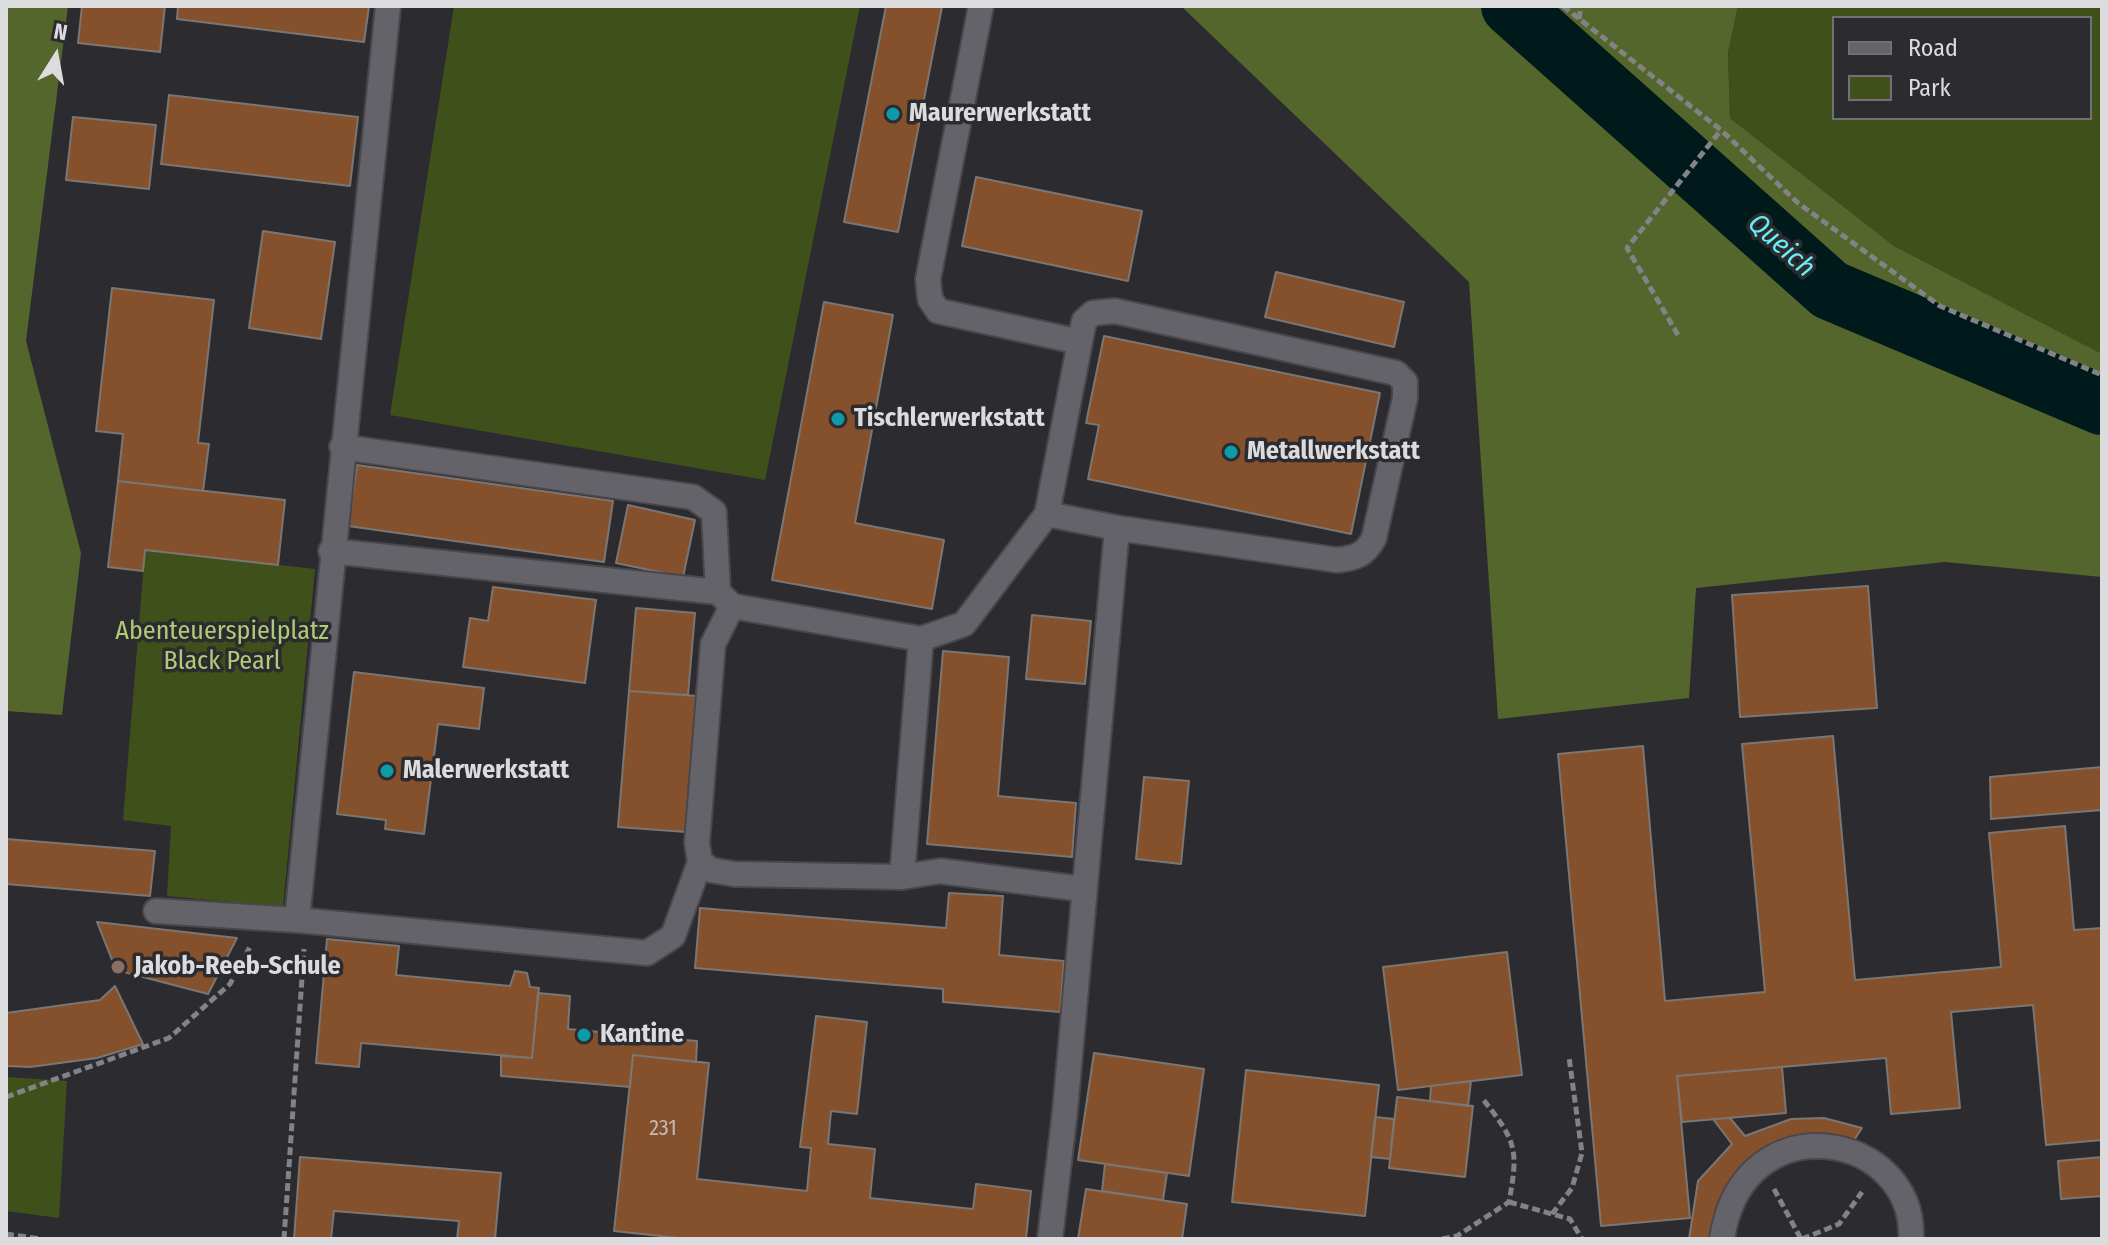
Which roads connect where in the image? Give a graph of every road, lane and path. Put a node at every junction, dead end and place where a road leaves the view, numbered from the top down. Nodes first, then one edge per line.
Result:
1 (388, 6) edge
2 (981, 6) edge
3 (1563, 6) edge
4 (1581, 6) edge
5 (1579, 19) junction
6 (1721, 130) junction
7 (1678, 335) dead end
8 (1080, 342) junction
9 (2102, 375) edge
10 (342, 447) junction
11 (1047, 514) junction
12 (1117, 528) junction
13 (331, 551) junction
14 (725, 599) junction
15 (921, 639) junction
16 (700, 862) junction
17 (902, 877) junction
18 (1083, 889) junction
19 (156, 911) dead end
20 (266, 918) junction
21 (302, 920) junction
22 (1569, 1057) dead end
23 (6, 1097) edge
24 (1482, 1098) dead end
25 (1760, 1164) junction
26 (1879, 1168) junction
27 (1509, 1202) junction
28 (1552, 1214) junction
29 (6, 1234) edge
30 (41, 1239) edge
31 (284, 1239) edge
32 (1050, 1239) edge
33 (1442, 1239) edge
34 (1582, 1239) edge
35 (1722, 1239) edge
36 (1802, 1239) edge
37 (1911, 1239) edge

1 - 10 lane
2 - 8 lane
3 - 5 path
4 - 5 path
5 - 6 path
6 - 7 path
6 - 9 path
8 - 11 lane
8 - 12 lane
10 - 13 lane
10 - 14 lane
11 - 12 lane
11 - 15 lane
12 - 18 lane
13 - 14 lane
13 - 21 lane
14 - 15 lane
14 - 16 lane
15 - 17 lane
16 - 17 lane
16 - 21 lane
17 - 18 lane
18 - 32 lane
19 - 20 lane
20 - 21 lane
20 - 23 path
21 - 31 path
22 - 28 path
24 - 27 path
25 - 26 lane
25 - 35 lane
25 - 36 path
26 - 36 path
26 - 37 lane
27 - 28 path
27 - 33 path
28 - 34 path
29 - 30 path

